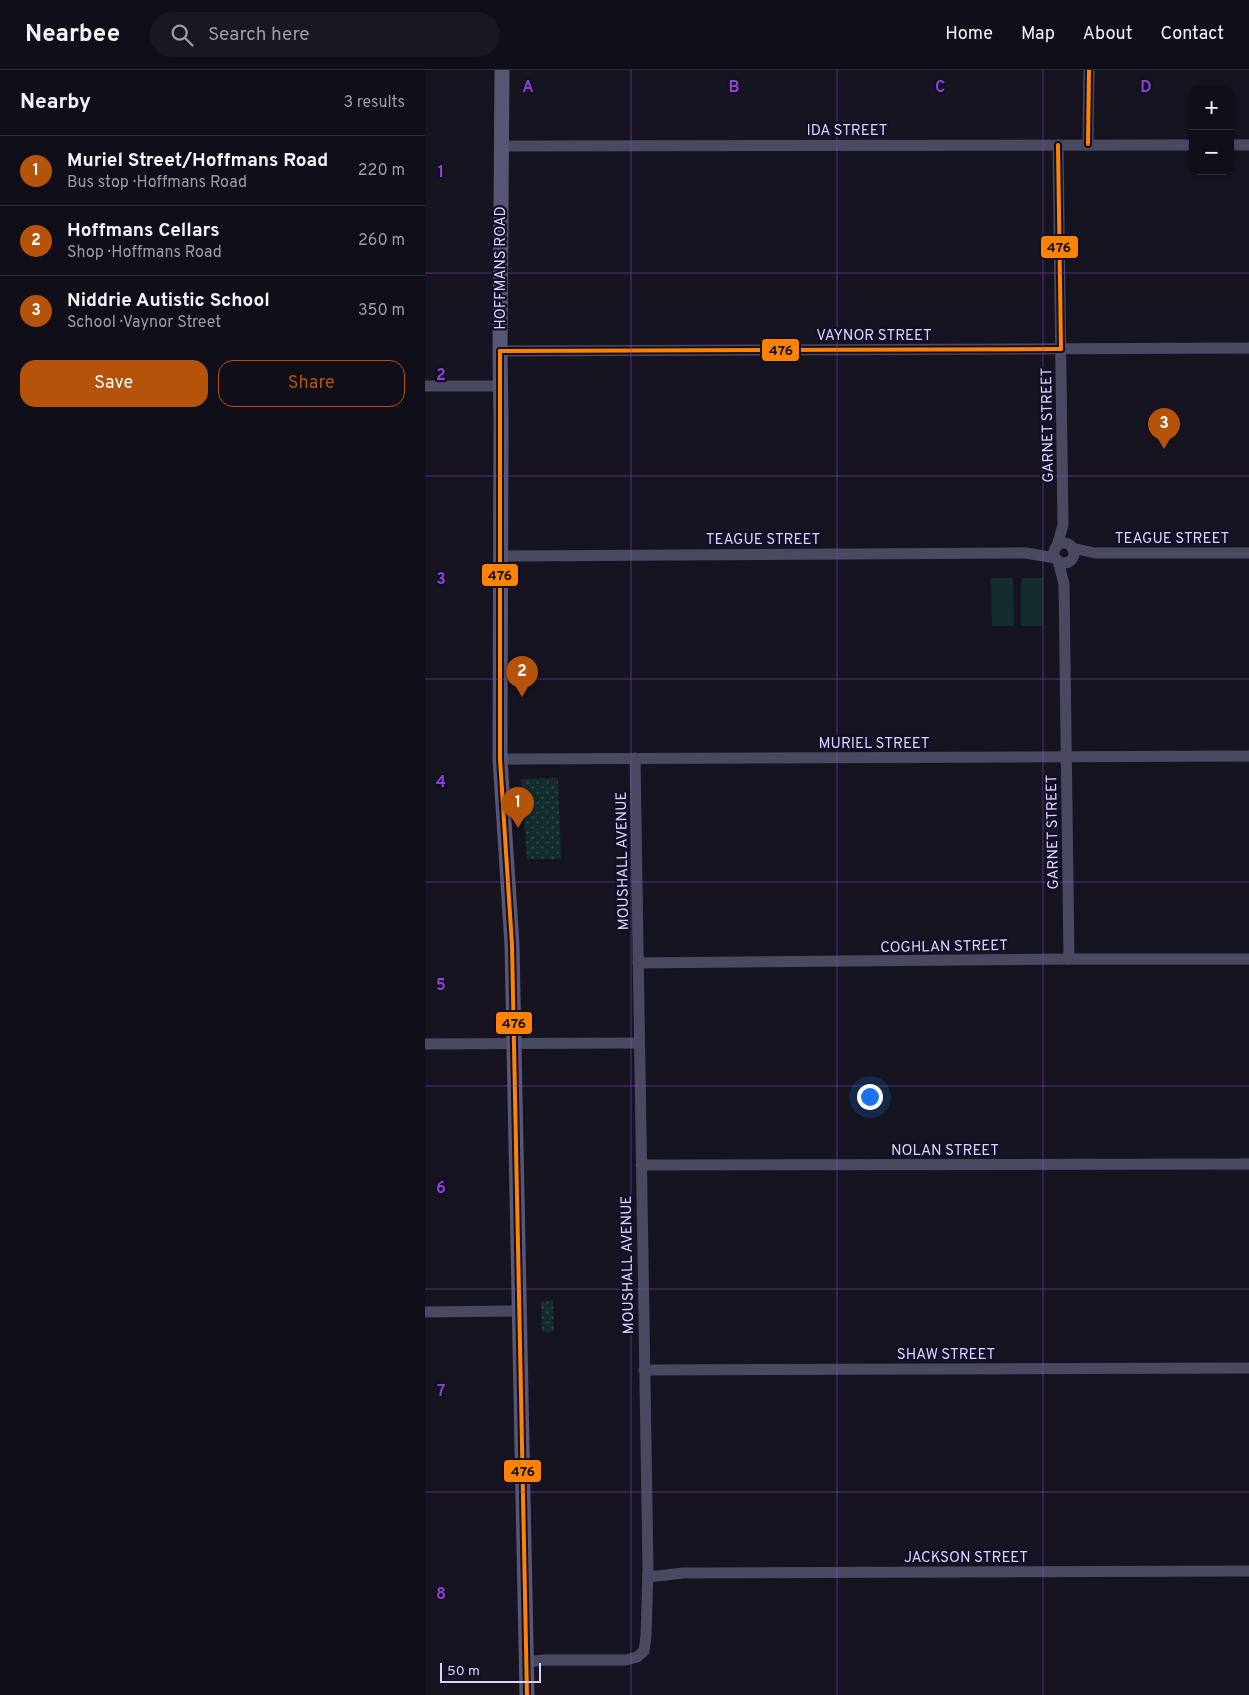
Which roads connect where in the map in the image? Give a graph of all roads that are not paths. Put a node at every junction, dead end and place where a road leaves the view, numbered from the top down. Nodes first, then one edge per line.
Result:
1 (502, 70) edge
2 (1089, 70) edge
3 (1088, 144) junction
4 (1058, 145) junction
5 (1189, 145) edge
6 (1234, 145) edge
7 (1249, 145) edge
8 (501, 146) junction
9 (1249, 348) edge
10 (1061, 349) junction
11 (500, 351) junction
12 (425, 386) edge
13 (501, 386) junction
14 (1249, 552) edge
15 (1064, 553) junction
16 (499, 556) junction
17 (1249, 756) edge
18 (1066, 757) junction
19 (635, 758) junction
20 (499, 759) junction
21 (1069, 959) junction
22 (1249, 960) edge
23 (639, 963) junction
24 (639, 1043) junction
25 (425, 1044) edge
26 (514, 1044) junction
27 (1249, 1164) edge
28 (641, 1165) junction
29 (519, 1311) junction
30 (425, 1312) edge
31 (1249, 1368) edge
32 (644, 1370) junction
33 (1249, 1572) edge
34 (647, 1573) junction
35 (526, 1662) junction
36 (527, 1695) edge

1 - 8 main road, HOFFMANS ROAD
2 - 3 street
3 - 4 street, IDA STREET
3 - 5 street, IDA STREET
4 - 8 street, IDA STREET
4 - 10 street, GARNET STREET
6 - 7 street
8 - 11 main road, HOFFMANS ROAD
9 - 10 street, VAYNOR STREET
10 - 11 street, VAYNOR STREET
10 - 15 street, GARNET STREET
11 - 13 main road, HOFFMANS ROAD
12 - 13 street
13 - 16 main road, HOFFMANS ROAD
14 - 15 street, TEAGUE STREET
15 - 16 street, TEAGUE STREET
15 - 18 street, GARNET STREET
16 - 20 main road, HOFFMANS ROAD
17 - 18 street, MURIEL STREET
18 - 19 street, MURIEL STREET
18 - 21 street, GARNET STREET
19 - 20 street, MURIEL STREET
19 - 23 street, MOUSHALL AVENUE
20 - 26 main road, HOFFMANS ROAD
21 - 22 street, COGHLAN STREET
21 - 23 street, COGHLAN STREET
23 - 24 street, MOUSHALL AVENUE
24 - 26 street
24 - 28 street, MOUSHALL AVENUE
25 - 26 street
26 - 29 main road, HOFFMANS ROAD
27 - 28 street, NOLAN STREET
28 - 32 street, MOUSHALL AVENUE
29 - 30 street
29 - 35 main road, HOFFMANS ROAD
31 - 32 street, SHAW STREET
32 - 34 street, MOUSHALL AVENUE
33 - 34 street, JACKSON STREET
34 - 35 street, MOUSHALL AVENUE
35 - 36 main road, HOFFMANS ROAD

